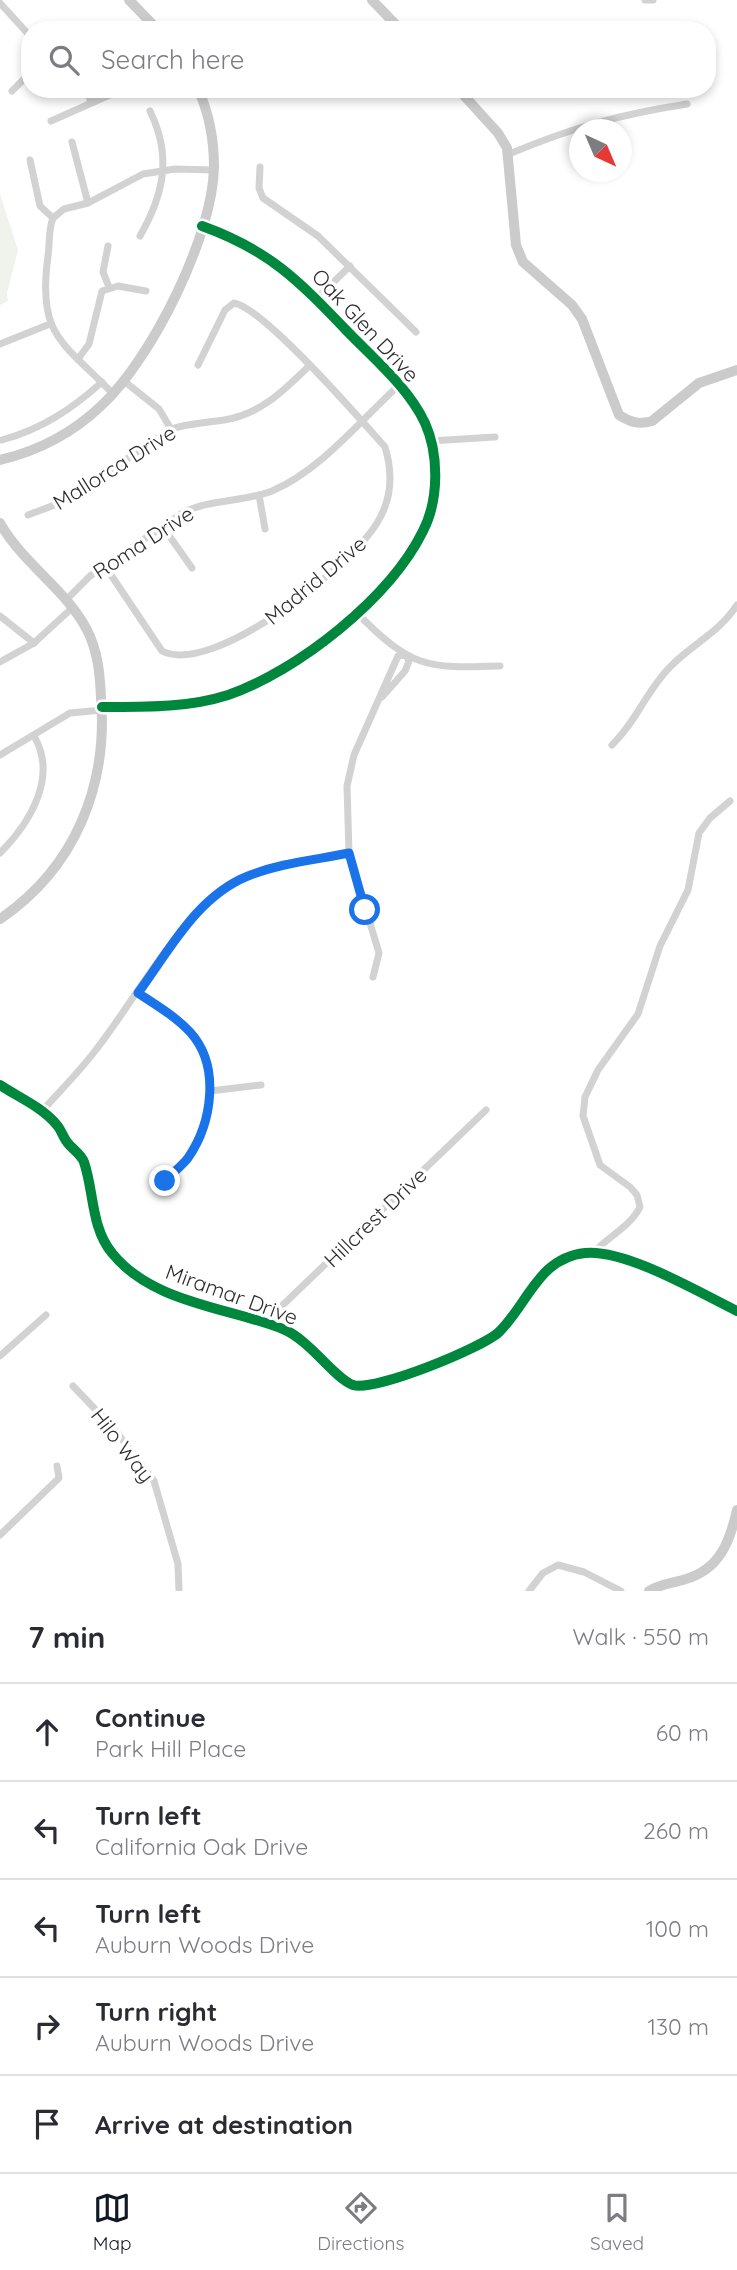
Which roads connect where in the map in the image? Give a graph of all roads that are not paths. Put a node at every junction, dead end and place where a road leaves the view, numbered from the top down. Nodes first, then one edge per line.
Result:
1 (129, 0) edge
2 (372, 0) edge
3 (645, 0) edge
4 (653, 0) edge
5 (0, 3) edge
6 (146, 21) edge
7 (392, 21) edge
8 (21, 26) edge
9 (21, 82) edge
10 (12, 91) dead end
11 (89, 98) edge
12 (103, 98) edge
13 (201, 98) edge
14 (466, 98) edge
15 (91, 103) junction
16 (687, 104) dead end
17 (150, 111) dead end
18 (51, 121) dead end
19 (72, 142) dead end
20 (509, 154) junction
21 (30, 160) dead end
22 (260, 167) dead end
23 (163, 170) junction
24 (214, 170) junction
25 (88, 203) junction
26 (52, 218) junction
27 (202, 226) junction
28 (140, 236) dead end
29 (108, 246) dead end
30 (350, 266) junction
31 (109, 287) junction
32 (146, 291) dead end
33 (316, 299) junction
34 (50, 324) junction
35 (416, 332) dead end
36 (0, 344) edge
37 (78, 359) junction
38 (198, 365) dead end
39 (309, 366) junction
40 (737, 370) edge
41 (124, 381) junction
42 (102, 382) junction
43 (399, 385) junction
44 (113, 394) junction
45 (361, 420) junction
46 (171, 429) junction
47 (495, 437) dead end
48 (2, 440) dead end
49 (430, 441) junction
50 (0, 460) edge
51 (259, 495) junction
52 (28, 515) dead end
53 (0, 523) edge
54 (163, 527) junction
55 (265, 529) dead end
56 (105, 566) junction
57 (192, 568) dead end
58 (69, 604) junction
59 (737, 605) edge
60 (356, 612) junction
61 (0, 616) edge
62 (34, 643) junction
63 (408, 658) junction
64 (0, 662) edge
65 (500, 666) dead end
66 (382, 696) junction
67 (102, 709) junction
68 (34, 736) junction
69 (612, 745) dead end
70 (0, 755) edge
71 (730, 801) dead end
72 (0, 853) edge
73 (349, 853) junction
74 (0, 919) edge
75 (373, 977) dead end
76 (138, 993) junction
77 (0, 1085) edge
78 (261, 1086) dead end
79 (210, 1091) junction
80 (486, 1110) dead end
81 (42, 1111) junction
82 (165, 1181) dead end
83 (594, 1252) junction
84 (737, 1311) edge
85 (46, 1315) dead end
86 (263, 1324) junction
87 (0, 1356) edge
88 (73, 1386) dead end
89 (57, 1466) dead end
90 (737, 1510) edge
91 (0, 1535) edge
92 (180, 1591) edge
93 (529, 1591) edge
94 (621, 1591) edge
95 (649, 1591) edge

1 - 6 street
2 - 7 street
3 - 4 street
5 - 8 street
9 - 10 street
11 - 15 street
12 - 15 street
13 - 24 street
14 - 20 street
15 - 18 street
16 - 20 street
17 - 23 street
19 - 25 street
20 - 40 street
21 - 26 street
22 - 30 street
23 - 24 street
23 - 25 street
23 - 28 street
24 - 27 street
25 - 26 street
26 - 34 street
27 - 33 street, Oak Glen Drive
27 - 41 street
29 - 31 street
30 - 33 street
30 - 35 street
31 - 32 street
31 - 37 street
33 - 43 street, Oak Glen Drive
34 - 36 street
34 - 37 street
37 - 42 street
38 - 39 street, Madrid Drive
39 - 45 street, Madrid Drive
39 - 46 street, Mallorca Drive
41 - 44 street
41 - 46 street
42 - 44 street
42 - 48 street
43 - 45 street, Roma Drive
43 - 49 street, Oak Glen Drive
44 - 50 street
45 - 51 street, Roma Drive
45 - 56 street, Madrid Drive
46 - 52 street, Mallorca Drive
47 - 49 street
49 - 60 street, Oak Glen Drive
51 - 54 street, Roma Drive
51 - 55 street
53 - 58 street
54 - 56 street, Roma Drive
54 - 57 street
56 - 58 street, Roma Drive
58 - 62 street, Roma Drive
58 - 67 street
59 - 69 street
60 - 63 street
60 - 67 street, Oak Glen Drive
61 - 62 street
62 - 64 street, Roma Drive
63 - 65 street
63 - 66 street
63 - 66 street
66 - 73 street
67 - 68 street, Oak Glen Drive
67 - 74 street
68 - 70 street, Oak Glen Drive
68 - 72 street
71 - 83 street
73 - 75 street
73 - 76 street
76 - 79 street
76 - 81 street
77 - 81 street, Miramar Drive
78 - 79 street
79 - 82 street
80 - 86 street, Hillcrest Drive
81 - 86 street, Miramar Drive
83 - 84 street
83 - 86 street, Miramar Drive
85 - 87 street
88 - 92 street, Hilo Way
89 - 91 street
90 - 95 street
93 - 94 street

